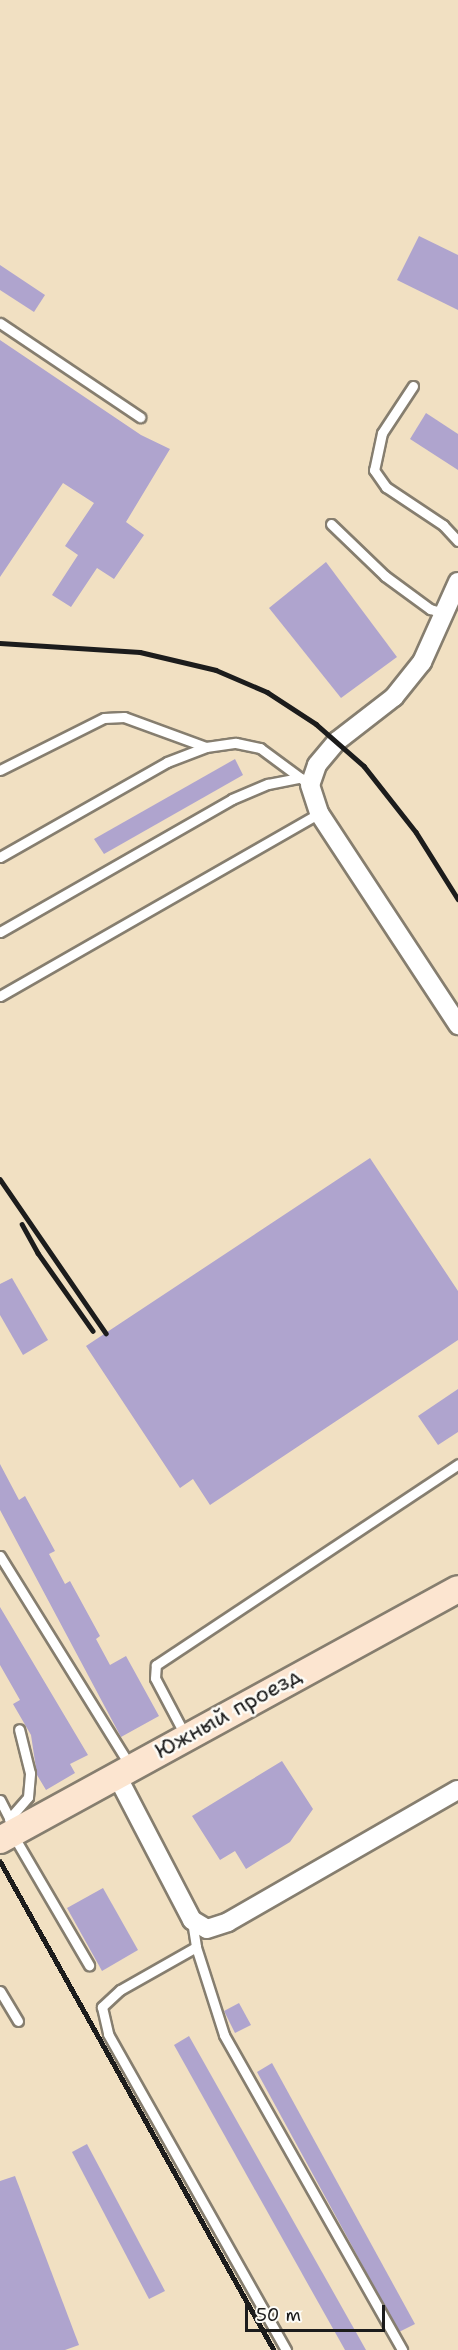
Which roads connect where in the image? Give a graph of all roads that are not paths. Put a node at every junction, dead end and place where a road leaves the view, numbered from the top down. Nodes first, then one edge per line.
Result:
1 (0, 323) edge
2 (413, 386) dead end
3 (140, 417) dead end
4 (331, 524) dead end
5 (458, 541) edge
6 (458, 582) edge
7 (444, 613) junction
8 (206, 747) junction
9 (0, 770) edge
10 (305, 781) junction
11 (319, 813) junction
12 (0, 858) edge
13 (0, 932) edge
14 (0, 996) edge
15 (458, 1025) edge
16 (458, 1464) edge
17 (0, 1556) edge
18 (458, 1589) edge
19 (19, 1729) dead end
20 (185, 1735) junction
21 (123, 1770) junction
22 (458, 1790) edge
23 (0, 1800) edge
24 (9, 1831) edge
25 (192, 1920) junction
26 (196, 1947) junction
27 (89, 1965) dead end
28 (0, 1991) edge
29 (18, 2021) dead end
30 (286, 2350) edge
31 (402, 2350) edge

1 - 3 lane
2 - 5 lane
4 - 7 lane
6 - 7 street
7 - 10 street
8 - 9 lane
8 - 10 lane
8 - 12 lane
10 - 11 street
10 - 13 lane
11 - 14 lane
11 - 15 street
16 - 20 lane
17 - 21 lane
18 - 20 street, Южный проезд
19 - 24 lane
20 - 21 street, Южный проезд
21 - 24 street, Южный проезд
21 - 25 street
22 - 25 street
23 - 24 lane
24 - 27 lane
25 - 26 lane
26 - 30 lane
26 - 31 lane
28 - 29 lane

